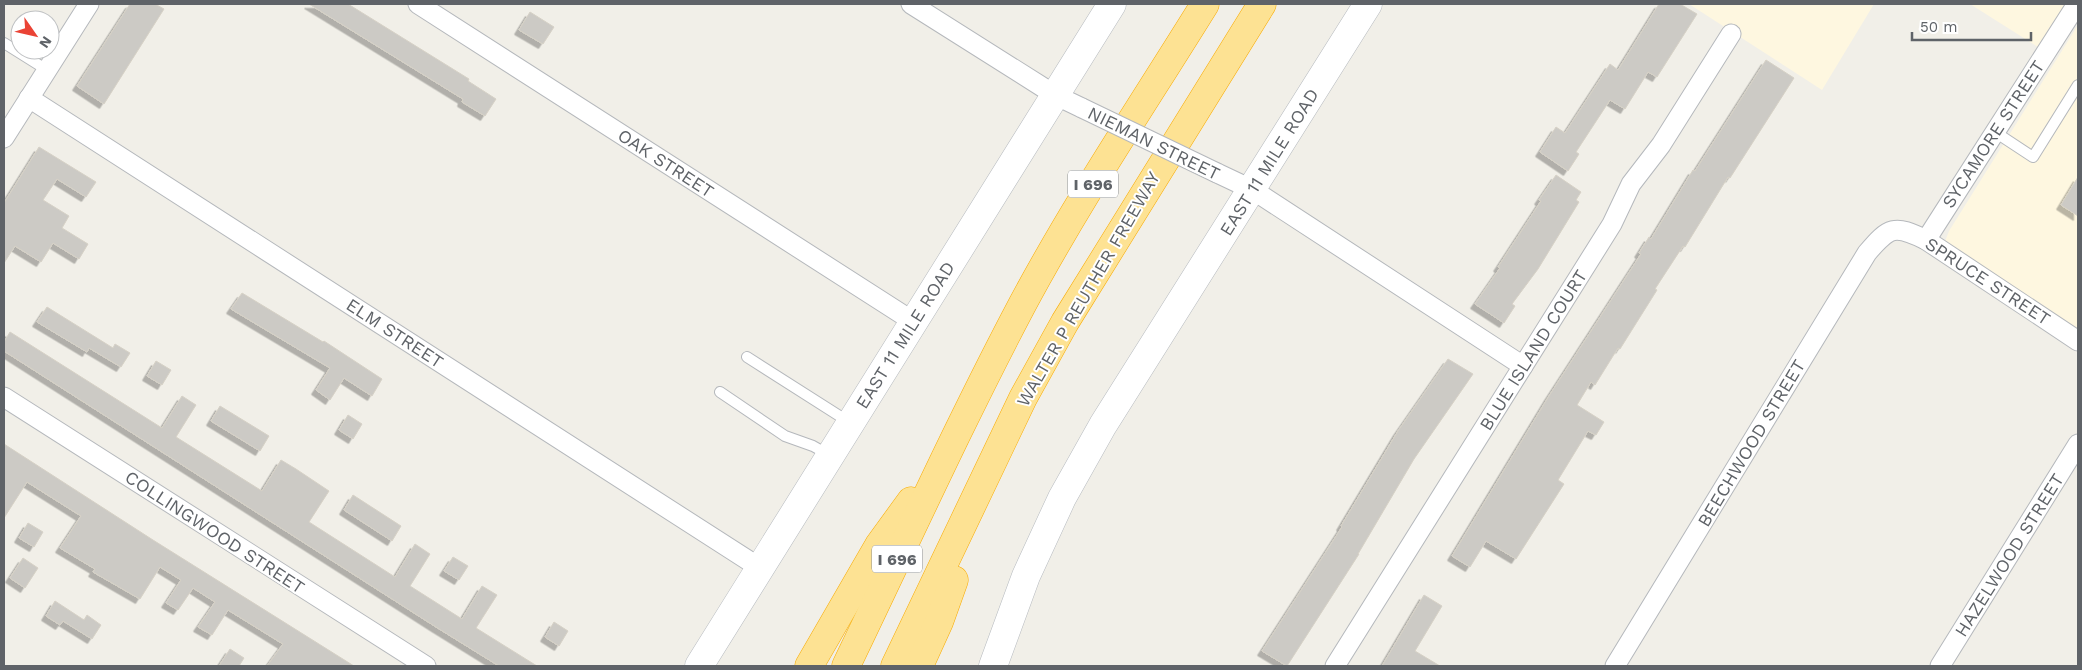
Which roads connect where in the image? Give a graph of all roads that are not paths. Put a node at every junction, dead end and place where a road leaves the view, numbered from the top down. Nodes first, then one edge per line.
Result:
1 (89, 4) edge
2 (418, 4) edge
3 (911, 4) edge
4 (1112, 4) edge
5 (1205, 4) edge
6 (1262, 4) edge
7 (1281, 4) edge
8 (1368, 4) edge
9 (2077, 4) edge
10 (1731, 34) dead end
11 (4, 43) edge
12 (46, 70) junction
13 (2078, 85) edge
14 (1055, 95) junction
15 (29, 98) junction
16 (1994, 132) junction
17 (4, 138) edge
18 (1252, 190) junction
19 (1122, 227) junction
20 (1896, 229) joint
21 (1926, 240) junction
22 (914, 322) junction
23 (2078, 341) edge
24 (747, 357) dead end
25 (1523, 366) junction
26 (720, 392) dead end
27 (4, 397) edge
28 (850, 423) junction
29 (2078, 444) edge
30 (948, 451) junction
31 (830, 456) junction
32 (981, 487) junction
33 (760, 568) junction
34 (426, 666) edge
35 (699, 666) edge
36 (809, 666) edge
37 (846, 666) edge
38 (895, 666) edge
39 (919, 666) edge
40 (993, 666) edge
41 (1335, 666) edge
42 (1615, 666) edge
43 (1940, 666) edge

1 - 12 street
2 - 22 street, OAK STREET
3 - 14 street, NIEMAN STREET
4 - 14 main road, EAST 11 MILE ROAD
5 - 30 highway, I 696
6 - 19 highway, WALTER P REUTHER FREEWAY / I 696
7 - 19 highway
8 - 18 main road, EAST 11 MILE ROAD
9 - 16 street, SYCAMORE STREET
10 - 25 street, BLUE ISLAND COURT
11 - 12 lane
12 - 15 street
13 - 16 lane
14 - 18 street, NIEMAN STREET, bridge
14 - 22 main road, EAST 11 MILE ROAD
15 - 17 street
15 - 33 street, ELM STREET
16 - 21 street, SYCAMORE STREET
18 - 25 street, NIEMAN STREET
18 - 40 main road, EAST 11 MILE ROAD
19 - 32 highway, WALTER P REUTHER FREEWAY / I 696
20 - 21 street, SPRUCE STREET
20 - 42 street, BEECHWOOD STREET
21 - 23 street, SPRUCE STREET
22 - 28 main road, EAST 11 MILE ROAD
24 - 28 lane
25 - 41 street, BLUE ISLAND COURT
26 - 31 lane
27 - 34 street, COLLINGWOOD STREET
28 - 31 main road, EAST 11 MILE ROAD
29 - 43 street, HAZELWOOD STREET
30 - 36 highway
30 - 37 highway, I 696
31 - 33 main road, EAST 11 MILE ROAD
32 - 38 highway, WALTER P REUTHER FREEWAY / I 696
32 - 39 highway
33 - 35 main road, EAST 11 MILE ROAD

